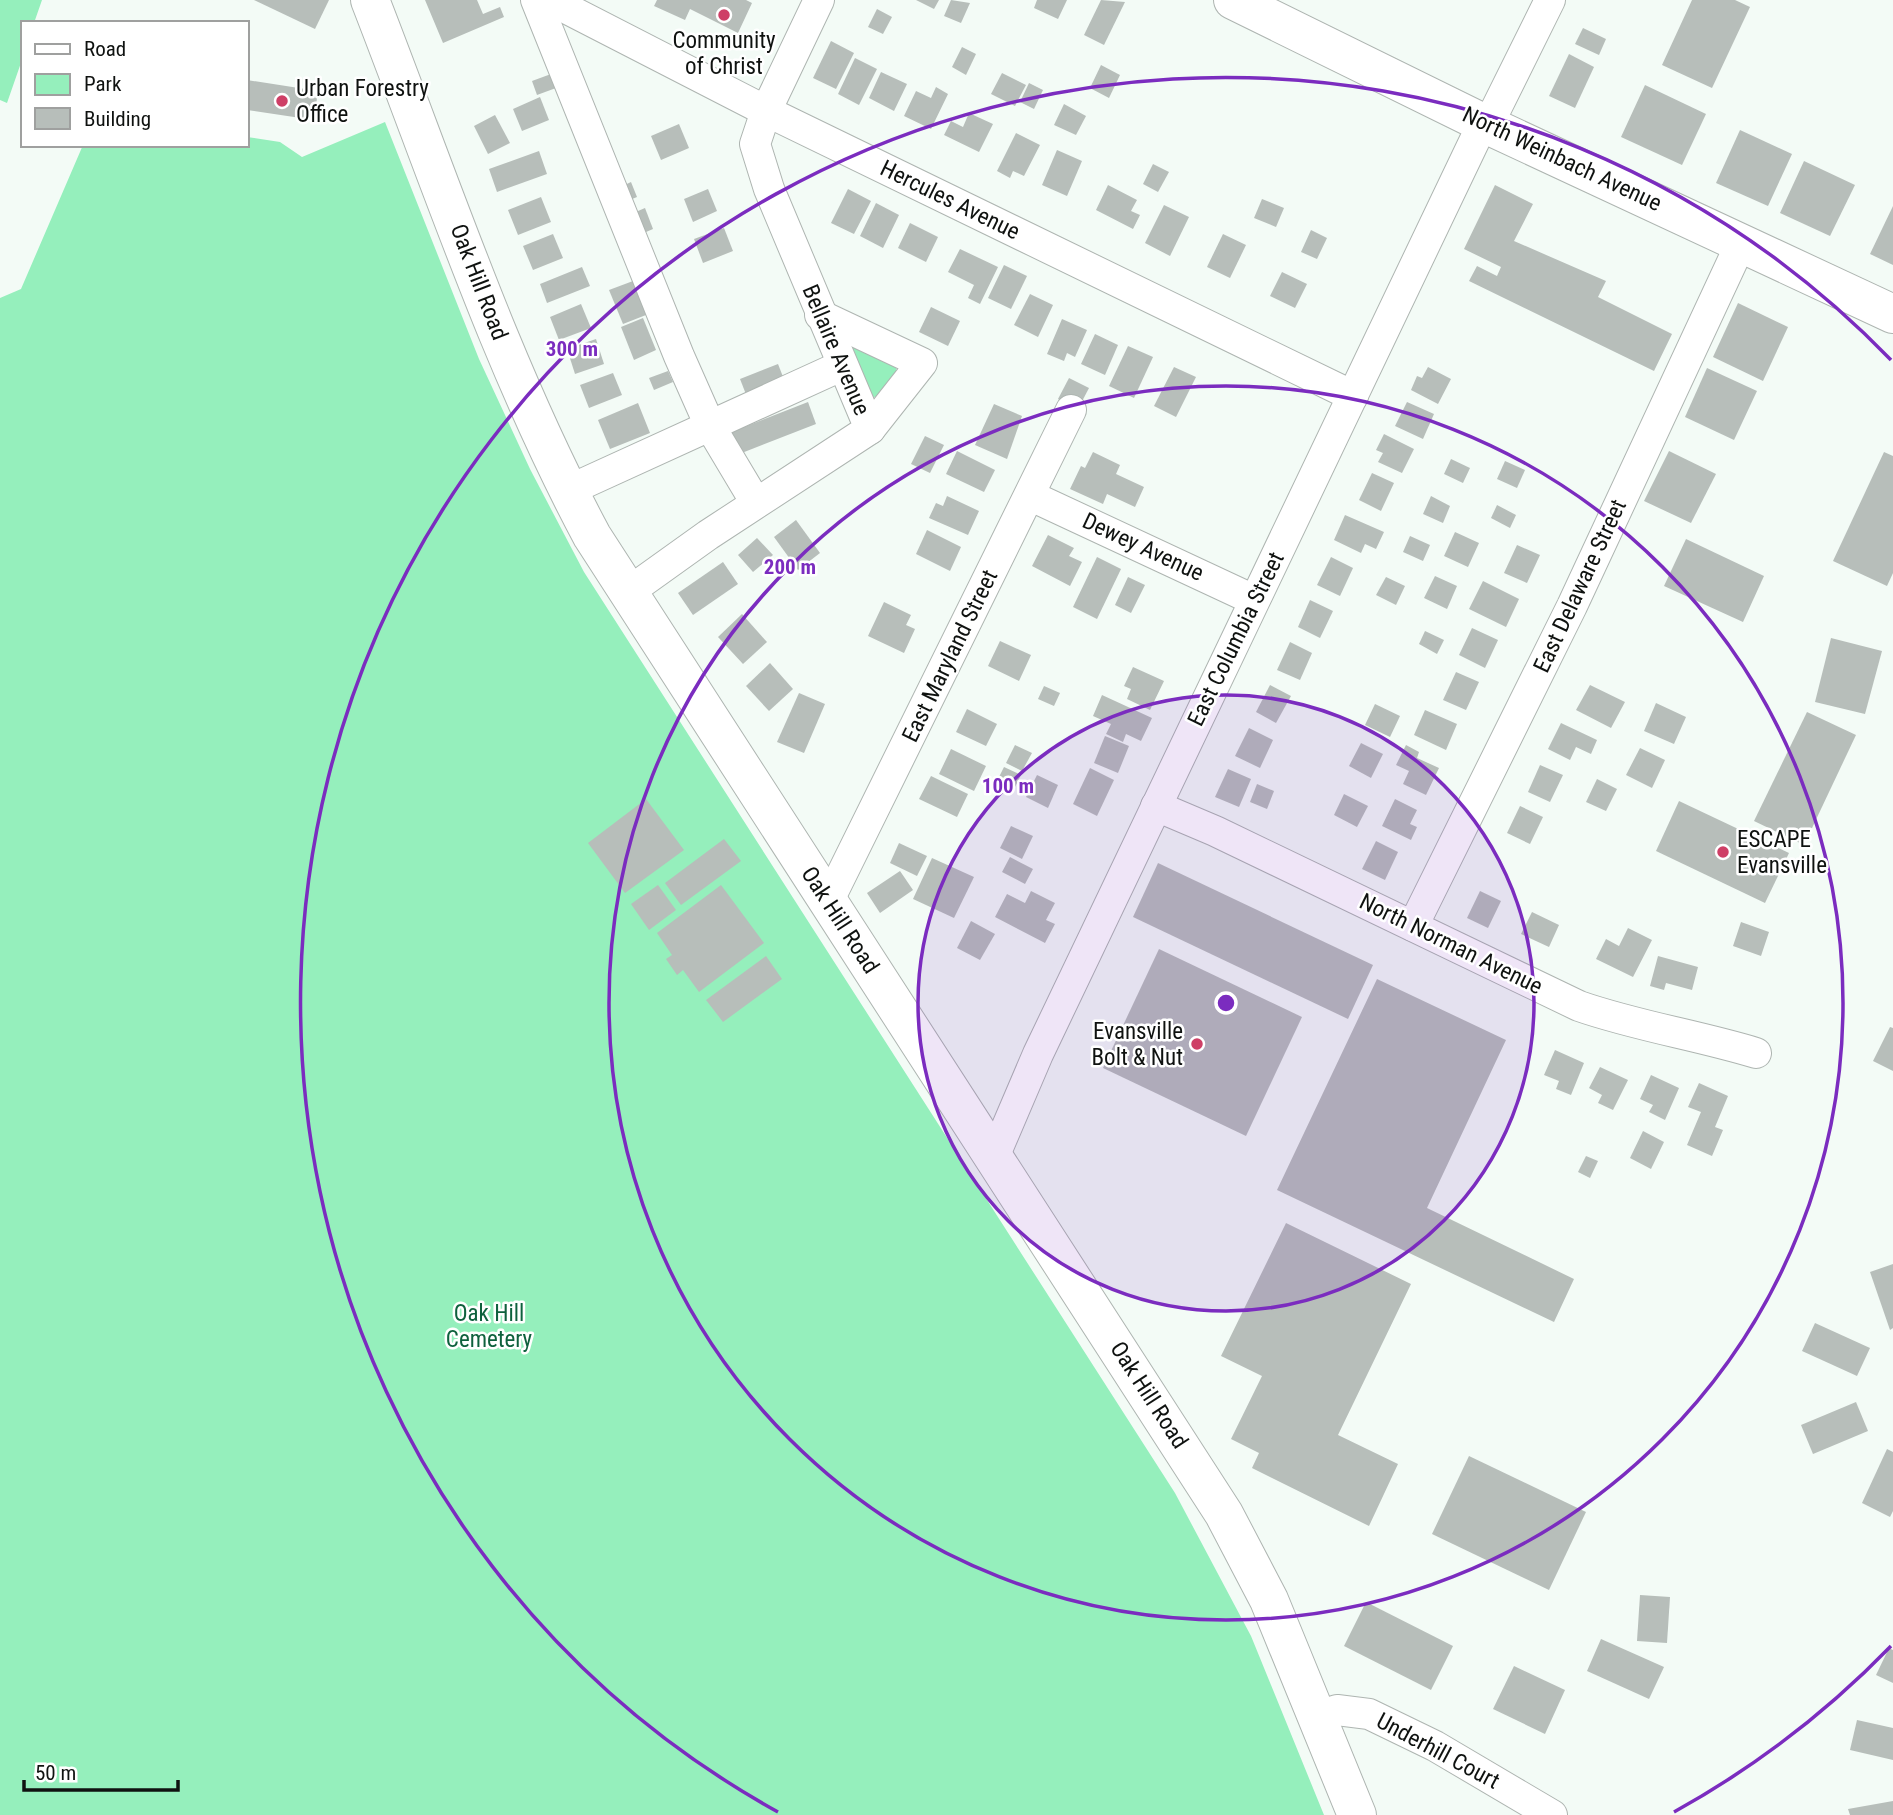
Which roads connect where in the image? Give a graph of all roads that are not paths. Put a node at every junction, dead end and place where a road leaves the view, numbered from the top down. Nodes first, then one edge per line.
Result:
1 (370, 0) edge
2 (536, 0) edge
3 (550, 0) edge
4 (819, 0) edge
5 (1233, 0) edge
6 (1550, 0) edge
7 (766, 111) junction
8 (1486, 124) junction
9 (1741, 243) junction
10 (1893, 314) edge
11 (820, 315) junction
12 (841, 366) junction
13 (1353, 396) junction
14 (1071, 410) dead end
15 (710, 426) junction
16 (870, 429) junction
17 (567, 491) junction
18 (1031, 496) junction
19 (756, 503) junction
20 (627, 593) junction
21 (1254, 600) junction
22 (1156, 806) junction
23 (828, 902) junction
24 (1413, 926) junction
25 (1756, 1053) dead end
26 (994, 1157) junction
27 (1318, 1716) junction
28 (1357, 1815) edge
29 (1552, 1815) edge

1 - 17 main road, Oak Hill Road
2 - 15 street
3 - 7 street, Hercules Avenue
4 - 7 street, Bellaire Avenue
5 - 8 main road, North Weinbach Avenue
6 - 8 street, East Columbia Street
7 - 11 street, Bellaire Avenue
7 - 13 street, Hercules Avenue
8 - 9 main road, North Weinbach Avenue
8 - 13 street, East Columbia Street
9 - 10 main road, North Weinbach Avenue
9 - 24 street, East Delaware Street
11 - 12 street, Bellaire Avenue
11 - 16 street
12 - 15 street
12 - 16 street, Bellaire Avenue
13 - 21 street, East Columbia Street
14 - 18 street, East Maryland Street
15 - 17 street
15 - 19 street
16 - 19 street, Bellaire Avenue
17 - 20 main road, Oak Hill Road
18 - 21 street, Dewey Avenue
18 - 23 street, East Maryland Street
19 - 20 street, Bellaire Avenue
20 - 23 main road, Oak Hill Road
21 - 22 street, East Columbia Street
22 - 24 street, North Norman Avenue
22 - 26 street, East Columbia Street
23 - 26 main road, Oak Hill Road
24 - 25 street, North Norman Avenue
26 - 27 main road, Oak Hill Road
27 - 28 main road, Oak Hill Road
27 - 29 street, Underhill Court

